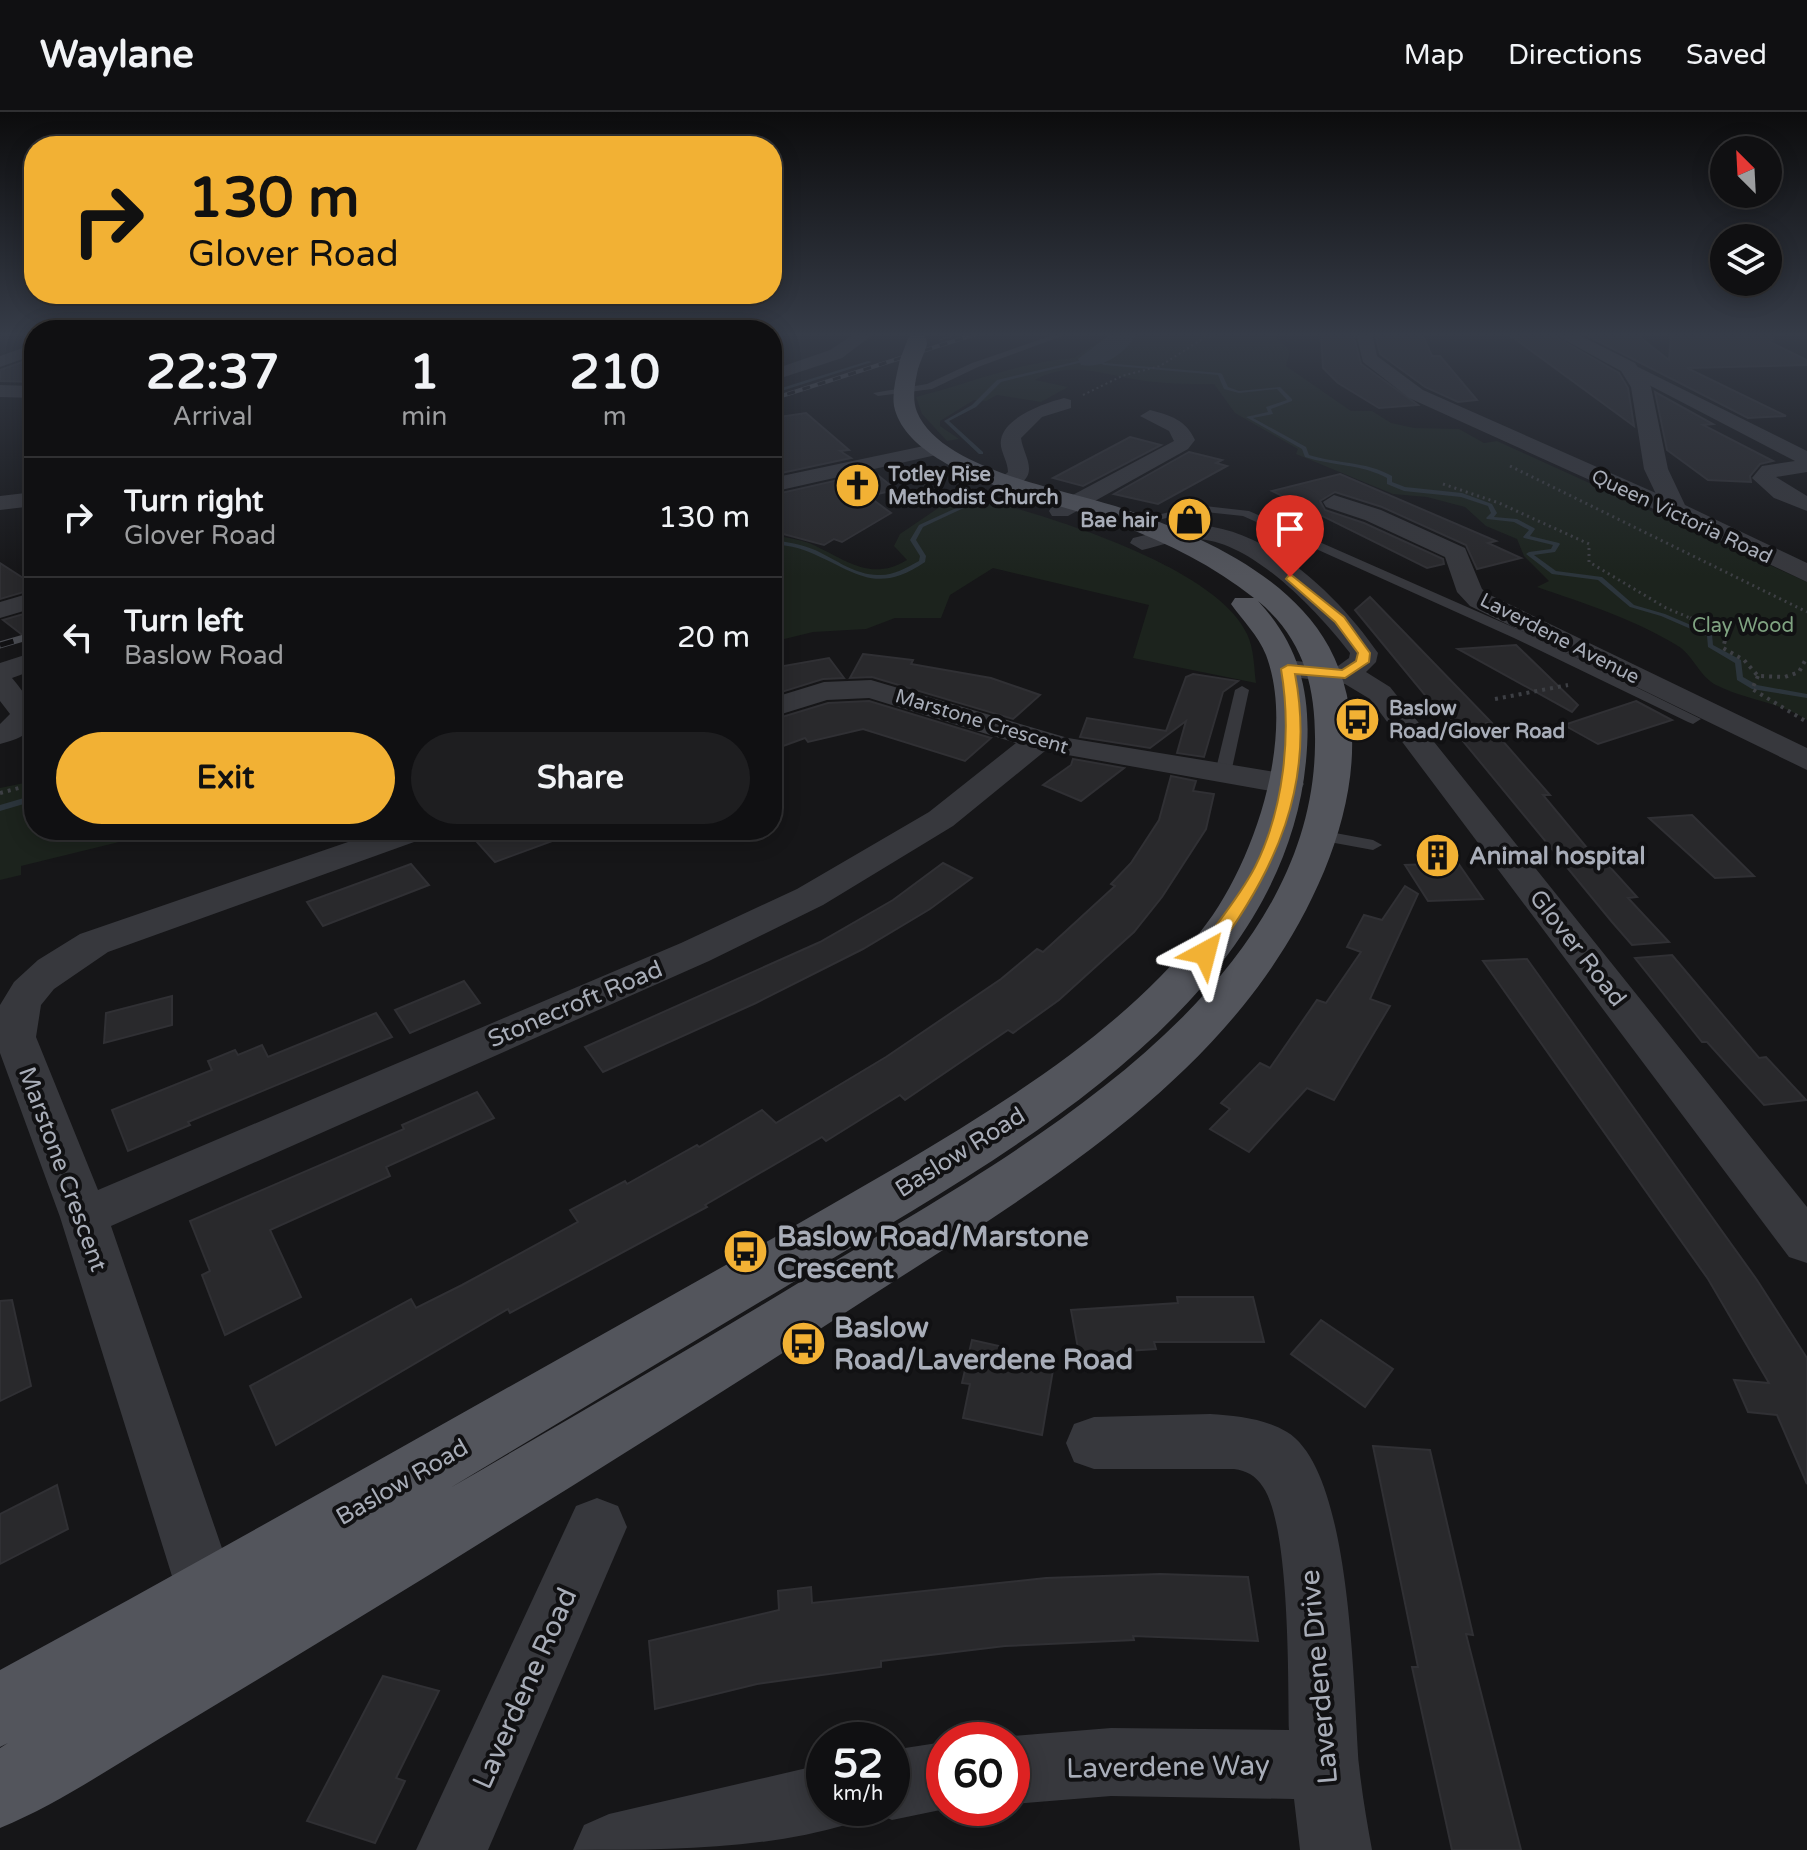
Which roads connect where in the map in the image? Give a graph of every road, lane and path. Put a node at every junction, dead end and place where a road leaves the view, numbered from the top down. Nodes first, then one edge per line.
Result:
1 (885, 414) edge
2 (908, 414) edge
3 (1034, 414) edge
4 (1457, 414) edge
5 (1646, 414) edge
6 (1720, 414) edge
7 (1150, 416) dead end
8 (1484, 427) junction
9 (928, 451) junction
10 (1807, 459) edge
11 (1807, 466) edge
12 (1009, 481) junction
13 (782, 483) edge
14 (1443, 484) dead end
15 (24, 500) edge
16 (1334, 502) dead end
17 (0, 503) edge
18 (1807, 504) edge
19 (1068, 506) junction
20 (1675, 510) junction
21 (1149, 533) junction
22 (1807, 574) edge
23 (24, 603) edge
24 (0, 610) edge
25 (1807, 612) edge
26 (1807, 657) edge
27 (24, 664) edge
28 (0, 672) edge
29 (1319, 672) junction
30 (1604, 676) junction
31 (1758, 676) junction
32 (0, 682) edge
33 (1242, 690) dead end
34 (1495, 699) dead end
35 (782, 705) edge
36 (24, 707) edge
37 (24, 716) edge
38 (1693, 719) dead end
39 (1807, 722) edge
40 (0, 735) edge
41 (1039, 740) junction
42 (1807, 760) edge
43 (1223, 773) junction
44 (1288, 784) junction
45 (24, 787) edge
46 (0, 793) edge
47 (1319, 835) junction
48 (387, 840) edge
49 (1373, 845) dead end
50 (84, 1217) junction
51 (1807, 1243) edge
52 (1094, 1443) dead end
53 (597, 1527) dead end
54 (217, 1627) junction
55 (0, 1710) edge
56 (1325, 1765) junction
57 (1030, 1769) edge
58 (0, 1790) edge
59 (806, 1803) edge
60 (452, 1850) edge
61 (609, 1850) edge
62 (1336, 1850) edge

1 - 9 main road, Baslow Road
2 - 9 main road
3 - 12 street
4 - 8 street, Queen Victoria Road
5 - 20 street
6 - 10 street
7 - 19 street
8 - 20 street, Queen Victoria Road
8 - 25 path
9 - 12 main road
9 - 13 street
9 - 19 main road, Baslow Road
11 - 18 street
12 - 19 main road
14 - 31 path
15 - 17 street
16 - 42 street, Laverdene Avenue
19 - 21 main road, Baslow Road
20 - 22 street, Queen Victoria Road
21 - 29 main road, Baslow Road
21 - 29 street, Baslow Road
21 - 30 lane
23 - 24 street
26 - 31 path
27 - 28 street
29 - 44 main road, Baslow Road
29 - 47 main road
29 - 51 street, Glover Road
30 - 34 path
30 - 38 lane
31 - 39 path
32 - 36 street
33 - 43 lane
35 - 41 street, Marstone Crescent
37 - 40 street
41 - 43 street, Marstone Crescent
41 - 50 street, Stonecroft Road
43 - 44 street, Marstone Crescent
44 - 54 main road, Baslow Road
45 - 46 path
47 - 49 lane
47 - 54 main road
48 - 50 street, Marstone Crescent
50 - 54 street, Marstone Crescent
52 - 56 street, Laverdene Drive
53 - 60 street, Laverdene Road
54 - 55 main road, Baslow Road
54 - 58 main road
56 - 57 street, Laverdene Way
56 - 62 street, Laverdene Drive
59 - 61 street

